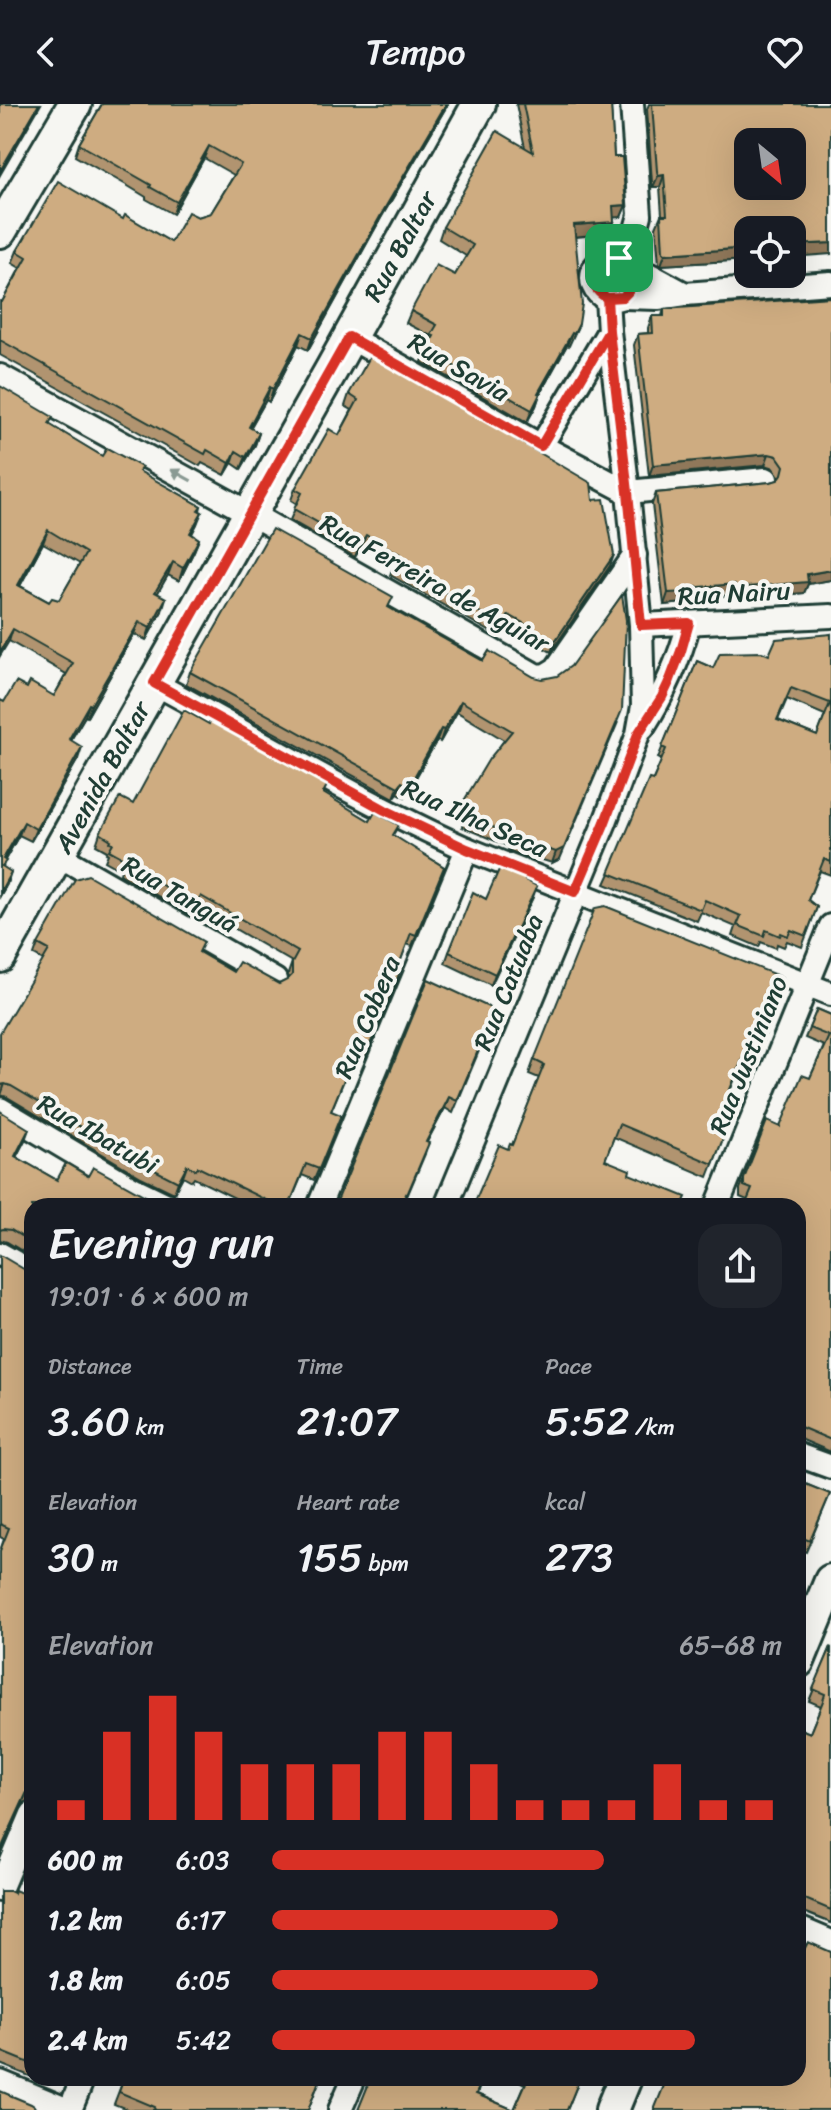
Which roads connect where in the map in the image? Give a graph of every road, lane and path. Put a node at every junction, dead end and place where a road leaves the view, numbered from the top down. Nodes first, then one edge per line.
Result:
1 (75, 104) edge
2 (479, 104) edge
3 (632, 104) edge
4 (0, 231) edge
5 (626, 263) junction
6 (831, 283) edge
7 (685, 294) junction
8 (615, 298) junction
9 (609, 331) junction
10 (349, 337) junction
11 (0, 376) edge
12 (541, 446) junction
13 (766, 479) edge
14 (628, 492) junction
15 (249, 513) junction
16 (635, 555) junction
17 (831, 616) edge
18 (689, 623) junction
19 (641, 625) junction
20 (154, 683) junction
21 (638, 734) junction
22 (467, 849) junction
23 (58, 855) junction
24 (575, 892) junction
25 (831, 926) edge
26 (0, 956) edge
27 (275, 980) edge
28 (807, 985) junction
29 (831, 994) edge
30 (0, 1109) edge
31 (153, 1198) edge
32 (322, 1198) edge
33 (449, 1198) edge
34 (720, 1198) edge
35 (0, 1254) edge
36 (24, 1268) edge
37 (806, 1458) edge
38 (831, 1467) edge
39 (831, 1581) edge
40 (806, 1642) edge
41 (24, 1833) edge
42 (0, 1890) edge
43 (806, 1931) edge
44 (831, 1942) edge
45 (0, 2082) edge
46 (80, 2086) edge
47 (350, 2086) edge
48 (622, 2086) edge
49 (69, 2110) edge
50 (340, 2110) edge
51 (612, 2110) edge

1 - 4 street
2 - 10 street, Rua Baltar
3 - 5 street
5 - 7 street
5 - 8 street
5 - 8 street
6 - 7 street
7 - 8 street
8 - 9 street, Rua Catuaba
9 - 12 street
9 - 14 street, Rua Catuaba
10 - 12 street, Rua Savia
10 - 15 street, Rua Baltar
15 -> 11 street, Rua Ferreira de Aguiar
12 - 14 street, Rua Savia
13 - 14 street
14 - 16 street, Rua Catuaba
15 - 16 street, Rua Ferreira de Aguiar
15 - 20 street, Avenida Baltar
16 - 19 street, Rua Catuaba
17 - 18 street, Rua Nairu
18 - 19 street, Rua Nairu
18 - 21 street, Rua Catuaba
19 - 21 street, Rua Catuaba
20 - 22 street, Rua Ilha Seca
20 - 23 street, Avenida Baltar
21 - 24 street, Rua Catuaba
22 - 24 street, Rua Ilha Seca
22 - 32 street, Rua Cobera
23 - 26 street, Avenida Baltar
23 - 27 street, Rua Tanguá
24 - 28 street, Rua Ilha Seca
24 - 33 street, Rua Catuaba
25 - 28 street, Rua Justiniano
28 - 29 street, Rua Ilha Seca
28 - 34 street, Rua Justiniano
30 - 31 street, Rua Ibatubi
35 - 36 street
37 - 38 street
39 - 40 street
41 - 42 street
43 - 44 street
45 - 49 street
46 - 49 street
47 - 50 street
48 - 51 street

